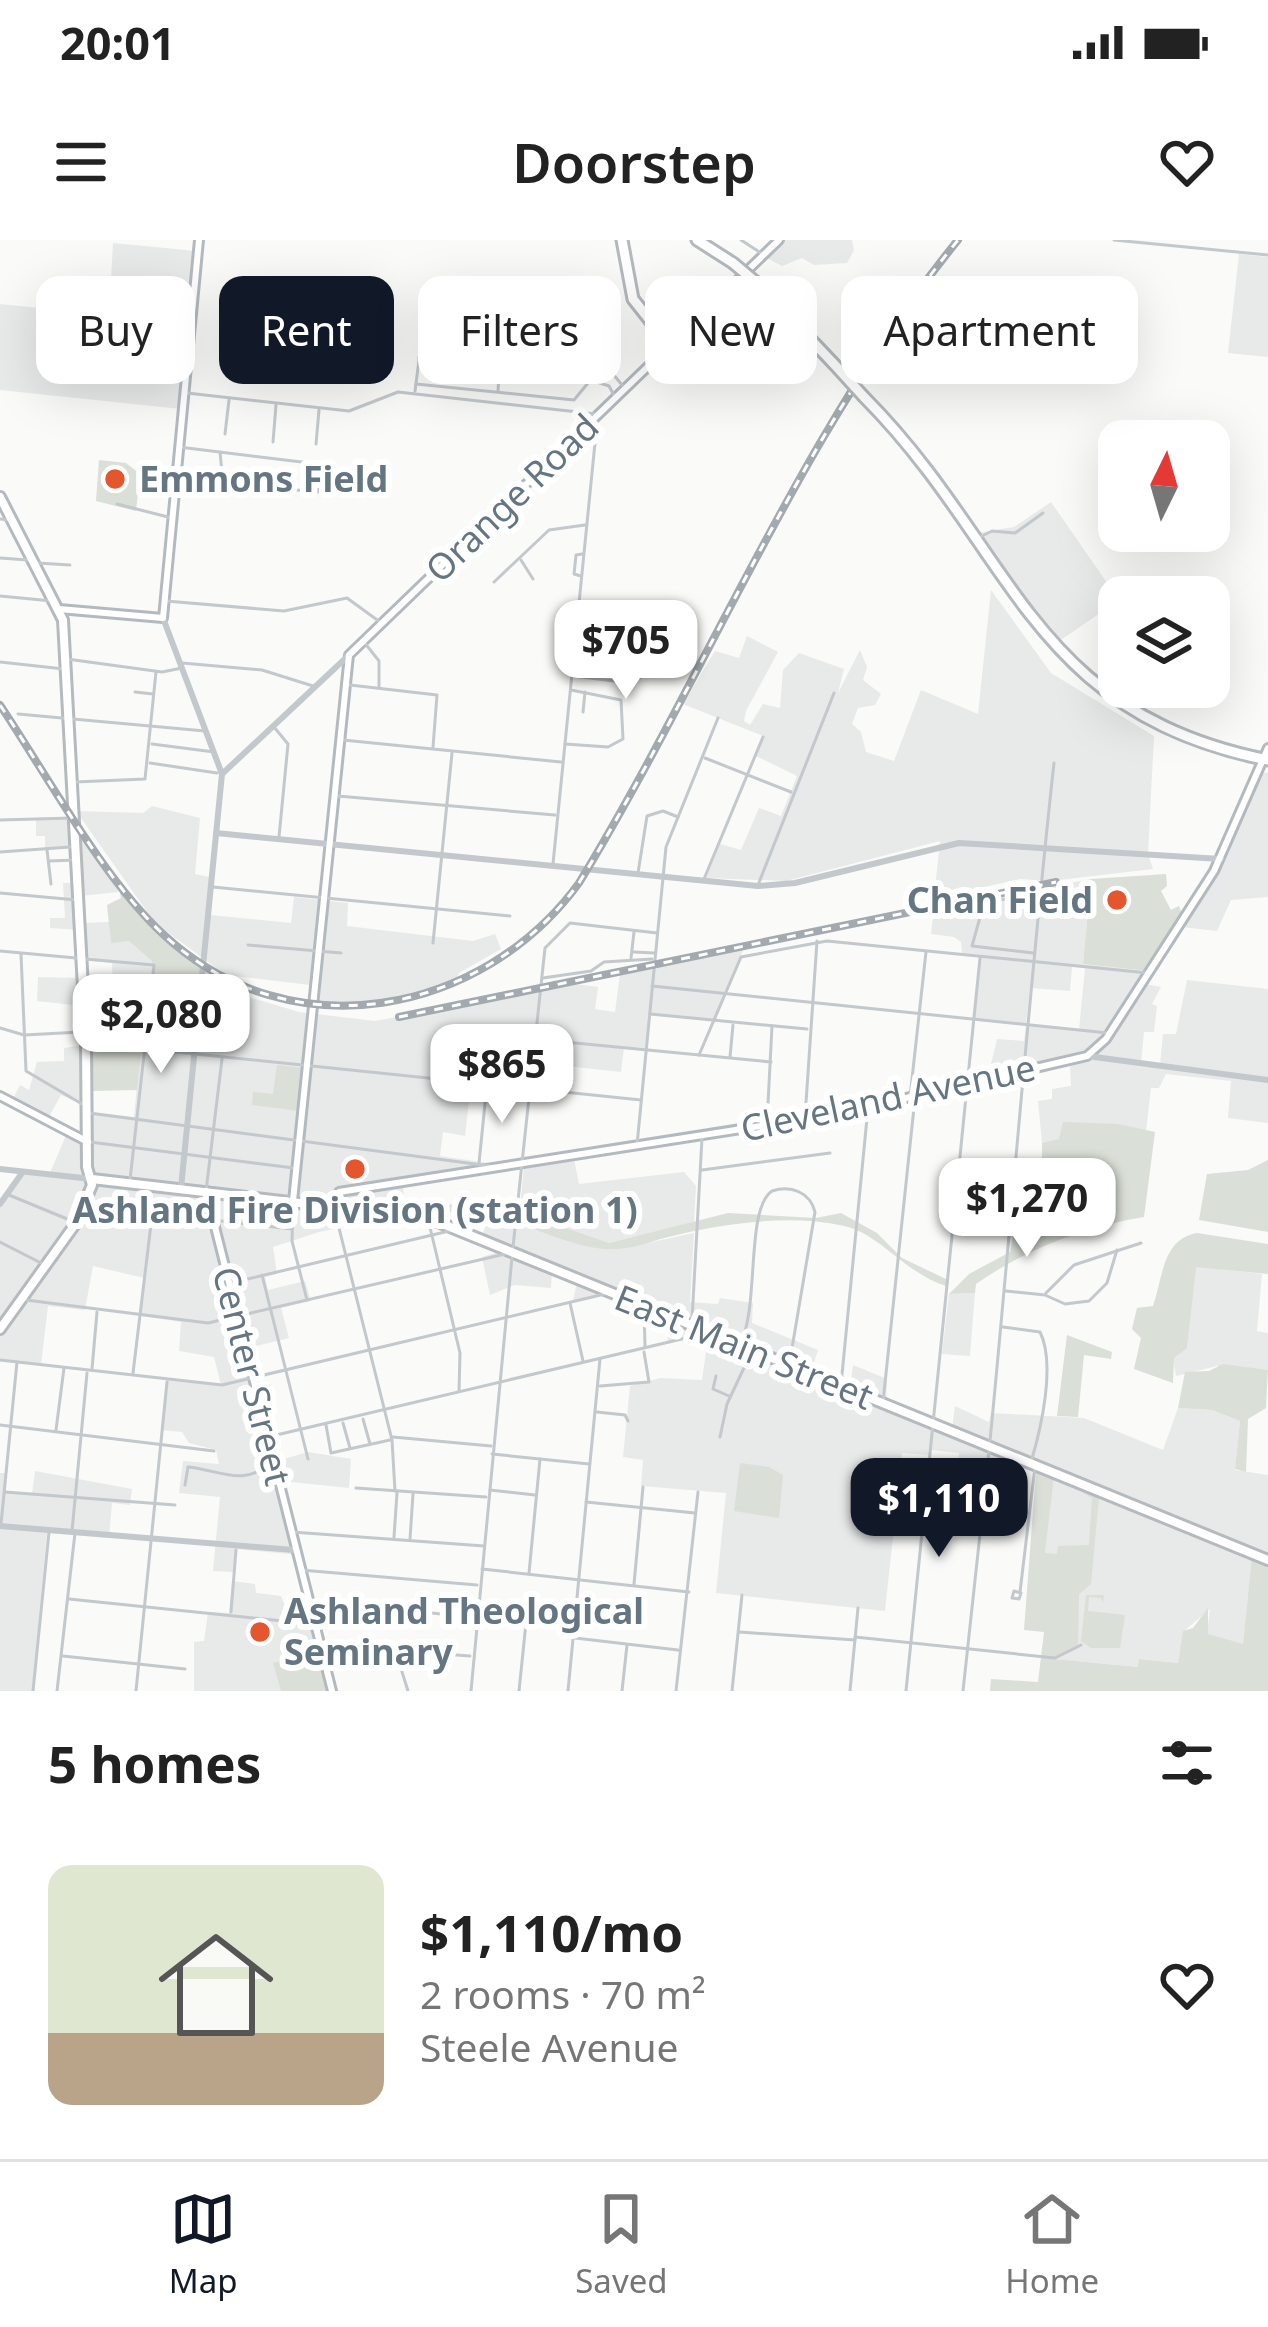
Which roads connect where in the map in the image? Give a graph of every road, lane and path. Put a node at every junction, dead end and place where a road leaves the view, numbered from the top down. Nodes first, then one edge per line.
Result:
1 (199, 240) edge
2 (622, 240) edge
3 (697, 240) edge
4 (741, 240) edge
5 (779, 240) edge
6 (1114, 240) edge
7 (764, 255) junction
8 (1268, 255) edge
9 (743, 276) edge
10 (645, 314) edge
11 (418, 357) edge
12 (645, 369) edge
13 (621, 383) edge
14 (416, 384) junction
15 (498, 384) edge
16 (588, 384) edge
17 (598, 384) edge
18 (607, 386) junction
19 (624, 387) junction
20 (185, 393) junction
21 (415, 393) junction
22 (498, 393) junction
23 (230, 398) junction
24 (616, 399) junction
25 (276, 403) junction
26 (319, 408) junction
27 (596, 418) junction
28 (225, 434) dead end
29 (273, 442) dead end
30 (316, 444) dead end
31 (179, 448) junction
32 (220, 452) junction
33 (0, 497) edge
34 (117, 504) dead end
35 (1043, 513) dead end
36 (172, 518) junction
37 (0, 519) edge
38 (12, 520) junction
39 (587, 526) junction
40 (977, 539) junction
41 (0, 558) edge
42 (520, 558) junction
43 (34, 562) junction
44 (70, 566) dead end
45 (533, 579) dead end
46 (494, 582) dead end
47 (0, 596) edge
48 (163, 601) junction
49 (57, 605) junction
50 (164, 619) junction
51 (381, 623) junction
52 (363, 641) junction
53 (348, 657) junction
54 (0, 662) edge
55 (66, 664) junction
56 (181, 665) junction
57 (644, 665) dead end
58 (156, 672) junction
59 (571, 676) junction
60 (344, 684) junction
61 (314, 688) junction
62 (379, 688) junction
63 (570, 690) junction
64 (135, 692) dead end
65 (585, 692) junction
66 (834, 693) dead end
67 (155, 694) junction
68 (583, 712) dead end
69 (18, 714) dead end
70 (68, 718) junction
71 (718, 718) dead end
72 (152, 726) junction
73 (274, 727) junction
74 (207, 732) junction
75 (763, 736) dead end
76 (339, 739) junction
77 (564, 743) junction
78 (150, 744) junction
79 (432, 748) junction
80 (452, 751) junction
81 (215, 753) junction
82 (1267, 756) edge
83 (702, 757) junction
84 (562, 762) junction
85 (148, 763) junction
86 (1054, 763) dead end
87 (222, 774) junction
88 (746, 775) junction
89 (72, 782) junction
90 (793, 793) junction
91 (333, 795) junction
92 (447, 805) junction
93 (557, 816) junction
94 (74, 818) junction
95 (678, 818) junction
96 (0, 820) edge
97 (216, 833) junction
98 (278, 839) junction
99 (328, 844) junction
100 (76, 846) junction
101 (47, 848) junction
102 (1045, 849) junction
103 (0, 852) edge
104 (442, 855) junction
105 (1221, 859) junction
106 (47, 860) junction
107 (77, 860) junction
108 (553, 866) junction
109 (638, 875) junction
110 (663, 877) junction
111 (704, 881) junction
112 (51, 884) dead end
113 (758, 886) junction
114 (211, 887) junction
115 (0, 892) edge
116 (1040, 893) junction
117 (322, 898) junction
118 (79, 900) junction
119 (436, 909) junction
120 (510, 916) dead end
121 (634, 930) junction
122 (657, 933) junction
123 (818, 940) junction
124 (434, 943) dead end
125 (248, 945) dead end
126 (0, 951) edge
127 (317, 951) junction
128 (632, 952) junction
129 (926, 952) junction
130 (21, 953) junction
131 (341, 953) dead end
132 (1033, 953) junction
133 (655, 956) junction
134 (81, 958) junction
135 (980, 958) junction
136 (630, 960) junction
137 (1032, 962) junction
138 (1149, 973) junction
139 (541, 978) junction
140 (652, 986) junction
141 (724, 993) junction
142 (811, 1002) junction
143 (919, 1013) junction
144 (649, 1014) junction
145 (974, 1019) junction
146 (714, 1020) junction
147 (733, 1022) junction
148 (1025, 1024) junction
149 (772, 1026) junction
150 (0, 1028) edge
151 (809, 1029) junction
152 (1110, 1033) junction
153 (24, 1035) junction
154 (86, 1038) junction
155 (534, 1039) junction
156 (145, 1049) junction
157 (645, 1050) junction
158 (195, 1054) junction
159 (699, 1055) junction
160 (1087, 1056) junction
161 (222, 1057) junction
162 (730, 1059) junction
163 (771, 1062) junction
164 (306, 1066) junction
165 (1021, 1069) junction
166 (1268, 1079) edge
167 (487, 1084) junction
168 (968, 1084) junction
169 (530, 1089) junction
170 (0, 1096) edge
171 (912, 1098) junction
172 (641, 1100) junction
173 (868, 1108) junction
174 (88, 1111) junction
175 (137, 1119) junction
176 (805, 1119) junction
177 (188, 1125) junction
178 (767, 1125) junction
179 (214, 1129) junction
180 (702, 1136) junction
181 (298, 1140) junction
182 (88, 1142) junction
183 (636, 1147) junction
184 (134, 1150) junction
185 (830, 1153) dead end
186 (184, 1156) junction
187 (210, 1160) junction
188 (479, 1165) junction
189 (521, 1166) junction
190 (296, 1168) junction
191 (0, 1169) edge
192 (497, 1169) junction
193 (700, 1170) junction
194 (22, 1172) junction
195 (92, 1179) junction
196 (130, 1183) junction
197 (181, 1188) junction
198 (206, 1191) junction
199 (8, 1194) junction
200 (306, 1197) dead end
201 (334, 1200) junction
202 (293, 1201) junction
203 (0, 1204) edge
204 (87, 1206) junction
205 (152, 1215) junction
206 (428, 1218) junction
207 (213, 1220) junction
208 (76, 1223) junction
209 (292, 1228) junction
210 (456, 1229) junction
211 (431, 1235) junction
212 (0, 1242) edge
213 (1141, 1244) dead end
214 (1117, 1250) junction
215 (512, 1252) junction
216 (345, 1255) junction
217 (48, 1267) junction
218 (298, 1267) junction
219 (440, 1269) junction
220 (262, 1275) junction
221 (229, 1283) junction
222 (355, 1289) junction
223 (1005, 1291) junction
224 (610, 1293) junction
225 (1045, 1294) junction
226 (24, 1298) junction
227 (307, 1300) junction
228 (570, 1303) junction
229 (644, 1307) junction
230 (271, 1308) junction
231 (97, 1311) junction
232 (140, 1316) junction
233 (237, 1316) junction
234 (508, 1317) junction
235 (1001, 1326) junction
236 (692, 1327) junction
237 (0, 1329) edge
238 (455, 1330) junction
239 (739, 1346) junction
240 (644, 1348) junction
241 (370, 1350) junction
242 (751, 1351) junction
243 (600, 1359) junction
244 (0, 1360) edge
245 (17, 1363) junction
246 (584, 1363) junction
247 (788, 1365) junction
248 (64, 1368) junction
249 (89, 1370) junction
250 (285, 1370) junction
251 (133, 1375) junction
252 (716, 1376) dead end
253 (252, 1378) junction
254 (167, 1380) junction
255 (501, 1384) junction
256 (598, 1386) junction
257 (840, 1387) junction
258 (459, 1393) junction
259 (730, 1396) junction
260 (883, 1404) junction
261 (385, 1411) junction
262 (596, 1412) junction
263 (362, 1416) junction
264 (342, 1421) junction
265 (628, 1421) dead end
266 (934, 1424) junction
267 (0, 1425) edge
268 (326, 1425) junction
269 (11, 1426) junction
270 (300, 1430) junction
271 (56, 1431) junction
272 (81, 1434) junction
273 (720, 1437) dead end
274 (267, 1438) junction
275 (392, 1438) junction
276 (160, 1441) junction
277 (370, 1446) junction
278 (493, 1446) junction
279 (989, 1446) junction
280 (214, 1451) dead end
281 (350, 1451) junction
282 (492, 1454) junction
283 (308, 1459) dead end
284 (540, 1459) junction
285 (272, 1461) junction
286 (1033, 1464) junction
287 (591, 1465) junction
288 (185, 1485) dead end
289 (643, 1487) dead end
290 (356, 1489) dead end
291 (488, 1490) junction
292 (396, 1491) junction
293 (4, 1492) junction
294 (413, 1492) junction
295 (698, 1492) dead end
296 (536, 1495) junction
297 (75, 1498) junction
298 (488, 1498) junction
299 (586, 1502) junction
300 (154, 1505) junction
301 (175, 1505) dead end
302 (641, 1508) junction
303 (697, 1513) junction
304 (0, 1526) edge
305 (49, 1530) junction
306 (290, 1532) junction
307 (73, 1533) junction
308 (394, 1539) junction
309 (149, 1540) junction
310 (410, 1540) junction
311 (235, 1546) junction
312 (484, 1546) junction
313 (294, 1550) junction
314 (1268, 1560) edge
315 (482, 1569) junction
316 (300, 1570) junction
317 (529, 1574) junction
318 (579, 1580) junction
319 (480, 1586) junction
320 (634, 1586) junction
321 (688, 1592) junction
322 (1020, 1592) dead end
323 (742, 1595) dead end
324 (69, 1599) junction
325 (143, 1605) junction
326 (384, 1608) dead end
327 (858, 1608) dead end
328 (231, 1613) junction
329 (477, 1617) junction
330 (526, 1623) junction
331 (313, 1624) junction
332 (574, 1628) junction
333 (739, 1631) junction
334 (573, 1638) junction
335 (855, 1638) junction
336 (911, 1642) junction
337 (627, 1644) junction
338 (1081, 1645) dead end
339 (968, 1648) junction
340 (680, 1650) junction
341 (63, 1656) junction
342 (473, 1656) junction
343 (139, 1664) junction
344 (185, 1670) dead end
345 (33, 1691) edge
346 (57, 1691) edge
347 (136, 1691) edge
348 (332, 1691) edge
349 (408, 1691) edge
350 (471, 1691) edge
351 (519, 1691) edge
352 (568, 1691) edge
353 (622, 1691) edge
354 (676, 1691) edge
355 (732, 1691) edge
356 (850, 1691) edge
357 (906, 1691) edge
358 (963, 1691) edge

1 - 20 main road
2 - 10 highway
3 - 40 highway, bridge
4 - 7 street
5 - 7 main road, Orange Road
6 - 8 street
7 - 9 main road, Orange Road
11 - 14 street
12 - 19 main road, Orange Road
13 - 19 street
14 - 21 street
14 - 22 street
15 - 22 street
16 - 22 street
17 - 18 street
18 - 19 street
18 - 24 street
19 - 24 main road, Orange Road
20 - 23 street
20 - 31 main road
21 - 26 street
21 - 27 street
23 - 25 street
23 - 28 street
24 - 27 main road, Orange Road
25 - 26 street
25 - 29 street
26 - 30 street
27 - 39 street
27 - 51 main road, Orange Road
31 - 32 street
31 - 36 main road
32 - 32 street
33 - 38 main road
34 - 36 street
35 - 40 street
36 - 48 main road
37 - 38 street
38 - 43 main road
39 - 42 street
39 - 59 street
40 - 82 highway
41 - 43 street
42 - 45 street
42 - 46 street
43 - 44 street
43 - 49 main road
47 - 49 street
48 - 50 main road
48 - 51 street
49 - 50 main road
49 - 55 main road
50 - 56 street
51 - 52 main road, Orange Road
52 - 53 main road, Orange Road
52 - 62 street
53 - 60 main road
53 - 61 street, Orange Road
54 - 55 street
55 - 58 street
55 - 70 main road
56 - 58 street
56 - 61 street
56 - 74 street
57 - 59 street
58 - 67 street
59 - 63 street
60 - 62 street
60 - 76 main road
61 - 73 street, Orange Road
62 - 79 street
63 - 65 street
63 - 77 street
64 - 67 street
65 - 68 street
65 - 77 street
66 - 90 street
67 - 72 street
69 - 70 street
70 - 72 street
70 - 89 main road
71 - 83 street
72 - 74 street
72 - 78 street
73 - 87 street, Orange Road
73 - 98 street
74 - 81 street
75 - 88 street
76 - 79 street
76 - 91 main road
77 - 84 street
78 - 81 street
78 - 85 street
79 - 80 street
80 - 84 street
80 - 92 street
81 - 87 street
82 - 105 main road, Cleveland Avenue
83 - 88 street
83 - 95 street
84 - 93 street
85 - 87 street
85 - 89 street
86 - 102 street
87 - 97 street
88 - 90 street
88 - 111 street
89 - 94 main road
90 - 113 street
91 - 92 street
91 - 99 main road
92 - 93 street
92 - 104 street
93 - 108 street
94 - 96 street
94 - 100 main road
95 - 109 street
95 - 110 street
97 - 98 street
97 - 114 street
98 - 99 street
99 - 104 street
99 - 117 main road
100 - 101 street
100 - 107 main road
101 - 103 street
101 - 106 street
102 - 105 street
102 - 113 street
102 - 116 street
104 - 108 street
104 - 119 street
105 - 138 main road, Cleveland Avenue
106 - 107 street
106 - 112 street
107 - 118 main road
108 - 109 street
109 - 110 street
110 - 111 street
110 - 122 street
111 - 113 street
114 - 117 street
114 - 158 street
115 - 118 street
116 - 132 street
116 - 132 street
117 - 119 street
117 - 127 main road
118 - 134 main road
119 - 120 street
119 - 124 street
121 - 122 street
121 - 128 street
121 - 139 street
122 - 133 street
123 - 129 street
123 - 141 street
123 - 142 street
125 - 127 street
126 - 130 street
127 - 131 street
127 - 164 main road
128 - 133 street
128 - 136 street
129 - 135 street
129 - 143 street
130 - 134 street
130 - 153 street
132 - 137 street
133 - 136 street
133 - 140 street
134 - 154 main road
134 - 156 street
135 - 137 street
135 - 145 street
136 - 139 street
137 - 138 street
137 - 148 street
138 - 152 main road, Cleveland Avenue
139 - 155 street
140 - 141 street
140 - 144 street
141 - 142 street
141 - 146 street
142 - 143 street
142 - 151 street
143 - 145 street
143 - 171 street
144 - 146 street
144 - 157 street
145 - 148 street
145 - 168 street
146 - 147 street
146 - 159 street
147 - 149 street
147 - 162 street
148 - 152 street
148 - 165 street
149 - 151 street
149 - 163 street
150 - 153 street
151 - 176 street
152 - 160 main road, Cleveland Avenue
153 - 154 street
153 - 174 street
154 - 156 street
154 - 174 main road
155 - 157 street
155 - 169 street
156 - 158 street
156 - 175 street
157 - 159 street
157 - 172 street
158 - 161 street
158 - 177 street
159 - 162 street
160 - 165 main road, Cleveland Avenue
160 - 166 street
161 - 164 street
161 - 179 street, Center Street
162 - 163 street
163 - 178 street
164 - 167 street
164 - 181 main road
165 - 168 main road, Cleveland Avenue
165 - 223 street
167 - 169 street
167 - 188 street
168 - 171 main road, Cleveland Avenue
168 - 266 street
169 - 172 street
169 - 189 street
170 - 182 main road
171 - 173 main road, Cleveland Avenue
171 - 260 street
172 - 183 street
173 - 176 main road, Cleveland Avenue
173 - 257 street
174 - 175 street
174 - 182 main road
175 - 177 street
175 - 184 street
176 - 178 main road, Cleveland Avenue
177 - 179 street
177 - 186 street
178 - 180 main road, Cleveland Avenue
179 - 181 street
179 - 187 street, Center Street
180 - 183 main road, Cleveland Avenue
180 - 193 street
181 - 188 street
181 - 190 main road
182 - 184 street
182 - 195 main road
183 - 189 main road, Cleveland Avenue
184 - 186 street
184 - 196 street
185 - 193 street
186 - 187 street
186 - 197 street
187 - 190 street
187 - 198 street, Center Street
188 - 192 street
189 - 192 main road, Cleveland Avenue
189 - 215 street
190 - 202 main road
191 - 194 street
192 - 201 main road, Cleveland Avenue
193 - 236 street
194 - 195 street
194 - 199 street
195 - 196 main road, East Main Street
195 - 204 main road
196 - 197 main road, East Main Street
197 - 198 main road, East Main Street
198 - 202 main road, East Main Street
198 - 207 main road, Center Street
199 - 203 street
199 - 208 street
200 - 201 street, Cleveland Avenue
201 - 202 main road, East Main Street
201 - 206 main road, East Main Street
201 - 216 street
202 - 209 street
204 - 205 street
204 - 208 main road
205 - 207 street
205 - 232 street
206 - 210 main road, East Main Street
206 - 211 street
207 - 209 street
207 - 221 main road, Center Street
208 - 217 main road
209 - 218 street
210 - 211 street
210 - 215 main road, East Main Street
211 - 216 street
211 - 219 street
212 - 217 street
213 - 214 street
214 - 225 street
214 - 225 street
215 - 219 street
215 - 224 main road, East Main Street
215 - 234 street
216 - 218 street
216 - 222 street
217 - 226 main road
218 - 220 street
218 - 227 street
219 - 222 street
219 - 238 street
220 - 221 street
220 - 230 street
221 - 233 main road, Center Street
222 - 227 street
222 - 241 street
223 - 225 street
223 - 235 street
224 - 228 street
224 - 229 main road, East Main Street
226 - 231 street
226 - 237 main road
227 - 230 street
228 - 234 street
228 - 246 street
229 - 236 main road, East Main Street
229 - 240 street
230 - 233 street
230 - 250 street
231 - 232 street
231 - 249 street
232 - 233 street
232 - 251 street
233 - 253 main road, Center Street
234 - 238 street
234 - 255 street
235 - 279 street
235 - 286 street
236 - 239 main road, East Main Street
236 - 240 street
238 - 241 street
238 - 258 street
239 - 242 main road, East Main Street
239 - 247 street
240 - 243 street
240 - 256 street
241 - 250 street
241 - 261 street
242 - 247 main road, East Main Street
242 - 259 street
243 - 246 street
243 - 256 street
244 - 245 street
245 - 248 street
245 - 269 street
246 - 255 street
247 - 257 main road, East Main Street
248 - 249 street
248 - 271 street
249 - 251 street
249 - 272 street
250 - 253 street
250 - 270 street
251 - 254 street
252 - 259 street
253 - 254 street
253 - 274 main road, Center Street
254 - 276 street
255 - 258 street
255 - 278 street
256 - 262 street
257 - 260 main road, East Main Street
258 - 261 street
259 - 273 street
260 - 266 main road, East Main Street
261 - 263 street
261 - 275 street
262 - 265 street
262 - 287 street
263 - 264 street
263 - 277 street
264 - 268 street
264 - 281 street
266 - 279 main road, East Main Street
266 - 336 street
267 - 269 street
268 - 270 street
268 - 281 street
269 - 271 street
269 - 293 street
270 - 274 street
270 - 283 street
271 - 272 street
272 - 276 street
272 - 297 street
274 - 285 main road, Center Street
275 - 277 street
275 - 278 street
275 - 292 street
276 - 280 street
276 - 300 street
277 - 281 street
278 - 282 street
279 - 286 main road, East Main Street
279 - 339 street
282 - 284 street
282 - 291 street
284 - 287 street
284 - 296 street
285 - 288 street
285 - 306 main road, Center Street
286 - 314 main road, East Main Street
286 - 322 street
287 - 299 street
289 - 302 street
290 - 292 street
291 - 296 street
291 - 298 street
292 - 294 street
292 - 308 street
293 - 297 street
293 - 304 street
294 - 298 street
294 - 310 street
295 - 303 street
296 - 317 street
297 - 300 street
297 - 307 street
298 - 312 street
299 - 302 street
299 - 318 street
300 - 301 street
300 - 309 street
302 - 303 street
302 - 320 street
303 - 321 street
304 - 305 street
305 - 307 street
305 - 345 street
306 - 308 street
306 - 313 main road, Center Street
307 - 309 street
307 - 324 street
308 - 310 street
309 - 311 street
309 - 325 street
310 - 312 street
311 - 313 street
311 - 328 street
312 - 315 street
313 - 316 main road, Center Street
315 - 317 street
315 - 319 street
316 - 319 street
316 - 331 main road, Center Street
317 - 318 street
318 - 320 street
318 - 332 street
319 - 329 street
320 - 321 street
321 - 340 street
323 - 333 street
324 - 325 street
324 - 341 street
325 - 328 street
325 - 343 street
326 - 329 street
327 - 335 street
328 - 331 street
329 - 330 street
329 - 342 street
330 - 332 street
330 - 351 street
331 - 348 main road, Center Street
332 - 334 street
333 - 335 street
333 - 355 street
334 - 337 street
334 - 352 street
335 - 336 street
335 - 356 street
336 - 339 street
336 - 357 street
337 - 340 street
337 - 353 street
338 - 339 street
339 - 358 street
340 - 354 street
341 - 343 street
341 - 346 street
342 - 349 street
342 - 350 street
343 - 344 street
343 - 347 street

